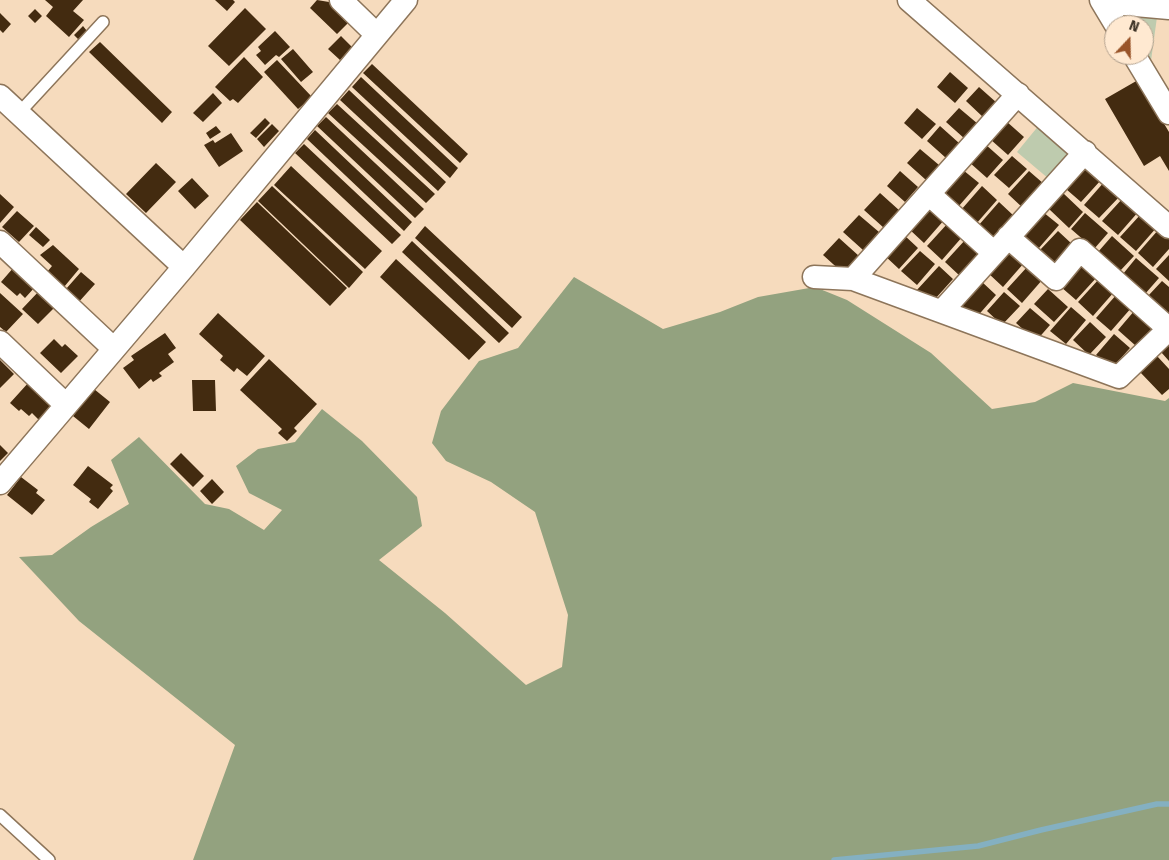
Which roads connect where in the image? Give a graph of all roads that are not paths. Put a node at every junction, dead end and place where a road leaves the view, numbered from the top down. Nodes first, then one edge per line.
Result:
1 (341, 0) edge
2 (406, 0) edge
3 (909, 0) edge
4 (1101, 1) edge
5 (1169, 8) edge
6 (1110, 15) edge
7 (103, 22) dead end
8 (376, 34) junction
9 (1140, 65) edge
10 (1018, 94) junction
11 (0, 96) edge
12 (19, 113) junction
13 (1169, 113) edge
14 (1085, 152) junction
15 (929, 194) junction
16 (1169, 227) edge
17 (1001, 245) junction
18 (4, 254) edge
19 (184, 267) junction
20 (814, 277) dead end
21 (852, 279) junction
22 (942, 311) junction
23 (1169, 329) edge
24 (0, 342) edge
25 (114, 349) junction
26 (66, 405) junction
27 (0, 483) edge
28 (0, 815) edge
29 (49, 860) edge

1 - 8 street
2 - 8 street
3 - 10 street
4 - 5 street
4 - 6 street
7 - 12 lane
8 - 19 street
9 - 13 street
10 - 14 street
10 - 15 street
11 - 12 street
12 - 19 street
14 - 16 street
14 - 17 street
15 - 17 street
15 - 21 street
17 - 22 street
17 - 23 street
18 - 25 street
19 - 25 street
20 - 21 street
21 - 22 street
22 - 23 street
24 - 26 street
25 - 26 street
26 - 27 street
28 - 29 lane

